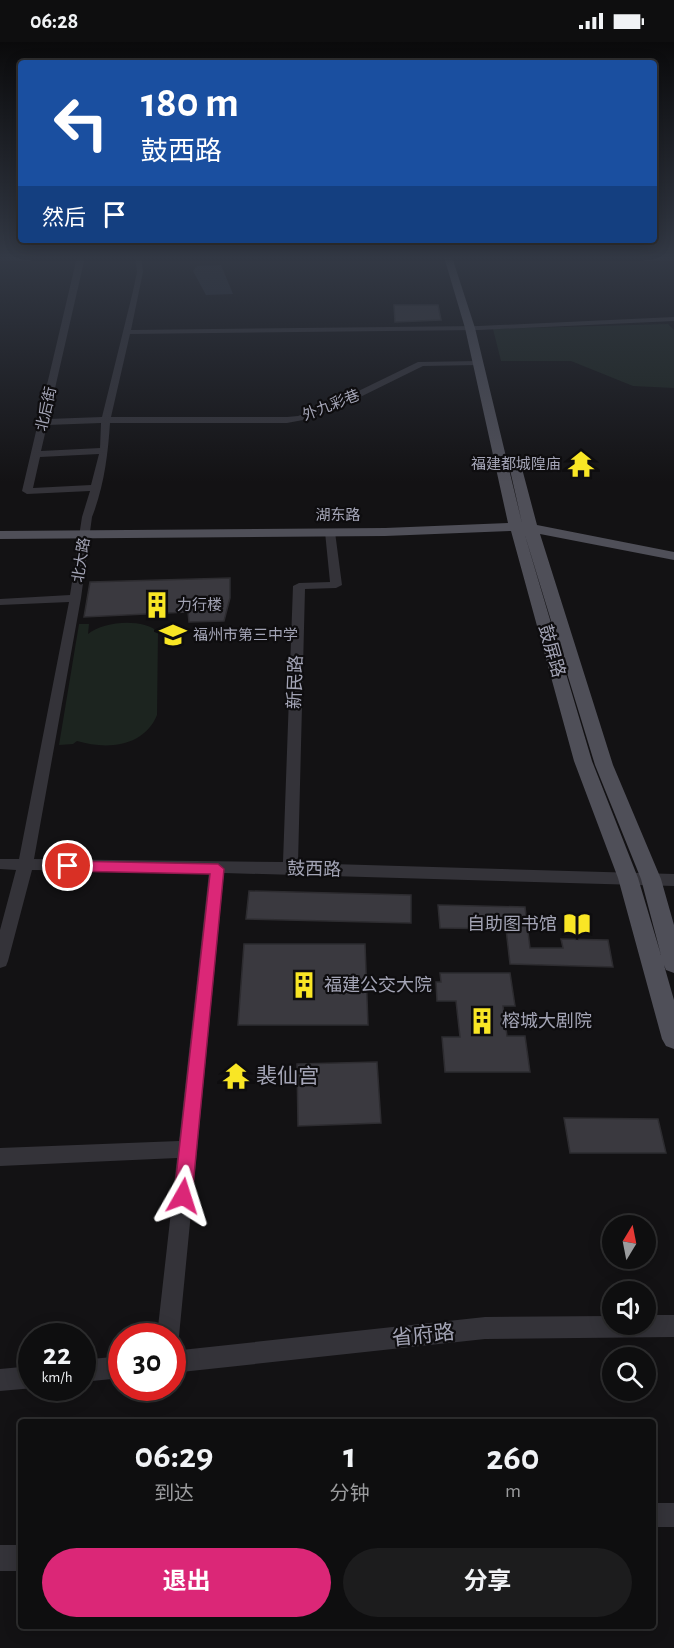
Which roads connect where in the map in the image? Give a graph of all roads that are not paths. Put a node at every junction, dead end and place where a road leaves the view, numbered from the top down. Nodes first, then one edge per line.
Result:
1 (63, 332) edge
2 (126, 332) joint
3 (131, 332) edge
4 (475, 332) edge
5 (476, 332) edge
6 (478, 363) junction
7 (106, 420) junction
8 (43, 422) junction
9 (506, 431) dead end
10 (104, 450) junction
11 (35, 454) junction
12 (512, 454) dead end
13 (96, 488) junction
14 (524, 525) junction
15 (86, 531) junction
16 (330, 532) junction
17 (0, 533) edge
18 (674, 551) edge
19 (674, 556) edge
20 (75, 598) junction
21 (0, 602) edge
22 (0, 864) edge
23 (25, 866) junction
24 (290, 868) junction
25 (218, 869) junction
26 (628, 878) junction
27 (651, 879) junction
28 (674, 880) edge
29 (0, 962) edge
30 (674, 964) edge
31 (674, 1040) edge
32 (188, 1149) junction
33 (0, 1157) edge
34 (169, 1323) edge
35 (674, 1326) edge
36 (186, 1360) edge
37 (18, 1378) edge
38 (0, 1380) edge
39 (656, 1515) edge
40 (674, 1515) edge
41 (0, 1558) edge
42 (18, 1558) edge

1 - 8 street, 北后街
2 - 3 street
2 - 7 street, 北大路
4 - 6 main road, 鼓屏路
5 - 9 main road, 鼓屏路
6 - 7 street, 外九彩巷
6 - 14 main road, 鼓屏路
7 - 8 street, 外九彩巷
7 - 10 street, 北大路
8 - 11 street, 北后街
10 - 11 street
10 - 13 street, 北大路
11 - 13 street, 北后街
12 - 14 main road, 鼓屏路
13 - 15 street, 北大路
14 - 15 main road, 湖东路
14 - 16 main road, 湖东路
14 - 18 main road, 湖东路
14 - 19 main road, 湖东路
14 - 26 main road, 鼓屏路
14 - 27 main road, 鼓屏路
15 - 16 main road, 湖东路
15 - 17 main road, 湖东路
15 - 20 street, 北大路
16 - 24 street, 新民路
20 - 21 street
20 - 23 street, 北大路
22 - 23 street, 鼓西路
23 - 25 street, 鼓西路
23 - 29 street, 北大路
24 - 25 street, 鼓西路
24 - 26 street, 鼓西路
25 - 32 street
26 - 27 street, 鼓西路
26 - 31 main road, 鼓屏路
27 - 28 street, 鼓西路
27 - 30 main road, 鼓屏路
32 - 33 street
32 - 34 street
35 - 36 street, 省府路
37 - 38 street
39 - 40 street
41 - 42 street

